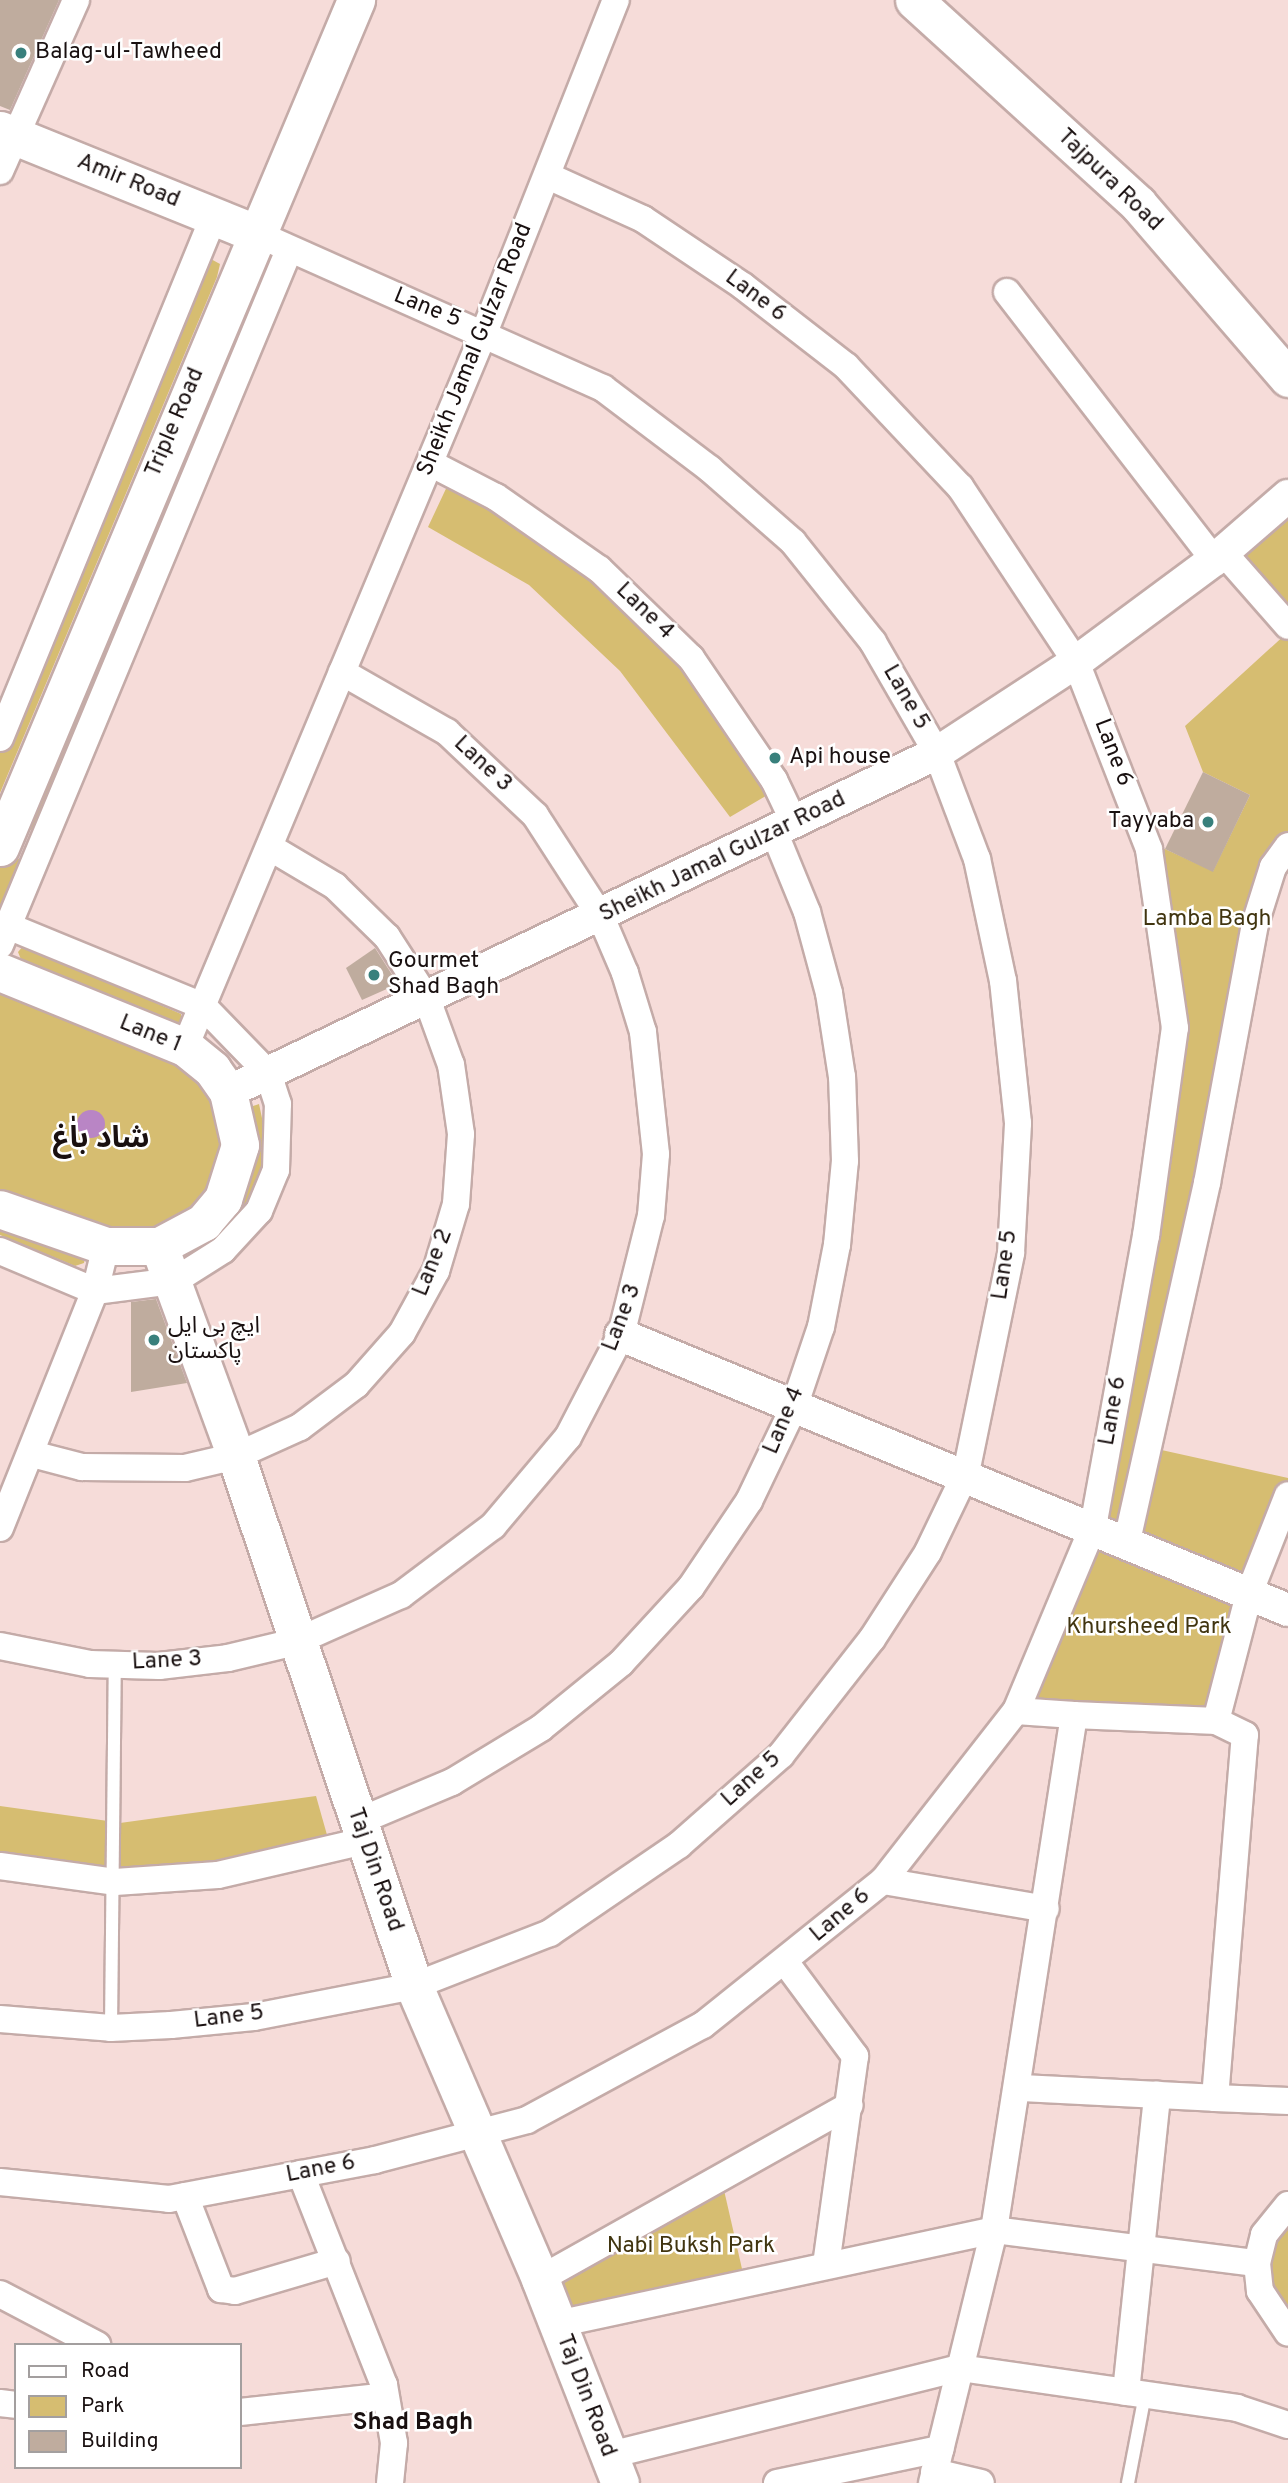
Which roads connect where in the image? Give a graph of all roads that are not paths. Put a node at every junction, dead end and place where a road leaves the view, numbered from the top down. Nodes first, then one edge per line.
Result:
1 (76, 0) edge
2 (356, 0) edge
3 (616, 0) edge
4 (914, 0) edge
5 (7, 133) edge
6 (0, 171) edge
7 (548, 176) junction
8 (214, 216) junction
9 (255, 233) junction
10 (289, 250) junction
11 (1007, 292) dead end
12 (484, 332) junction
13 (1288, 378) edge
14 (430, 463) junction
15 (1288, 496) edge
16 (1218, 556) junction
17 (1288, 626) edge
18 (1076, 662) junction
19 (342, 672) junction
20 (0, 738) edge
21 (937, 753) junction
22 (785, 829) junction
23 (0, 846) edge
24 (1288, 846) edge
25 (271, 848) junction
26 (37, 862) junction
27 (601, 917) junction
28 (4, 935) edge
29 (0, 972) edge
30 (427, 999) junction
31 (203, 1006) junction
32 (185, 1047) junction
33 (268, 1073) junction
34 (228, 1092) junction
35 (0, 1209) edge
36 (106, 1246) junction
37 (159, 1246) junction
38 (0, 1251) edge
39 (174, 1281) junction
40 (95, 1291) junction
41 (621, 1335) junction
42 (794, 1408) junction
43 (32, 1454) junction
44 (236, 1456) junction
45 (966, 1473) junction
46 (1288, 1494) edge
47 (1093, 1527) junction
48 (0, 1528) edge
49 (1127, 1541) junction
50 (1249, 1594) junction
51 (1288, 1610) edge
52 (295, 1642) junction
53 (0, 1646) edge
54 (115, 1664) junction
55 (1016, 1711) junction
56 (1074, 1715) junction
57 (1216, 1721) junction
58 (360, 1831) junction
59 (0, 1866) edge
60 (883, 1881) junction
61 (115, 1882) junction
62 (1046, 1909) junction
63 (786, 1963) junction
64 (414, 1986) junction
65 (0, 2020) edge
66 (111, 2028) junction
67 (1020, 2088) junction
68 (1157, 2095) junction
69 (1215, 2098) junction
70 (1288, 2101) edge
71 (850, 2105) junction
72 (480, 2136) junction
73 (301, 2174) junction
74 (0, 2182) edge
75 (186, 2196) junction
76 (1288, 2205) edge
77 (994, 2230) junction
78 (1142, 2248) junction
79 (337, 2261) junction
80 (1257, 2263) junction
81 (825, 2265) junction
82 (540, 2278) junction
83 (0, 2294) edge
84 (557, 2324) junction
85 (1288, 2333) edge
86 (93, 2343) edge
87 (960, 2368) junction
88 (384, 2385) junction
89 (1136, 2393) junction
90 (242, 2412) edge
91 (1288, 2425) edge
92 (935, 2468) edge
93 (613, 2470) edge
94 (390, 2483) edge
95 (778, 2483) edge
96 (981, 2483) edge
97 (1128, 2483) edge

1 - 5 street
2 - 9 main road, Triple Road
3 - 7 street, Sheikh Jamal Gulzar Road
4 - 13 main road, Tajpura Road
5 - 6 street
5 - 8 main road, Amir Road
7 - 12 street, Sheikh Jamal Gulzar Road
7 - 18 street, Lane 6
8 - 9 main road, Amir Road
8 - 20 street
9 - 10 street, Lane 5
9 - 23 main road, Triple Road
10 - 12 street, Lane 5
10 - 26 street
11 - 16 street
12 - 14 street, Sheikh Jamal Gulzar Road
12 - 21 street, Lane 5
14 - 19 street, Sheikh Jamal Gulzar Road
14 - 22 street, Lane 4
15 - 16 street, Sheikh Jamal Gulzar Road
16 - 17 street
16 - 18 street, Sheikh Jamal Gulzar Road
18 - 21 street, Sheikh Jamal Gulzar Road
18 - 47 street, Lane 6
19 - 25 street, Sheikh Jamal Gulzar Road
19 - 27 street, Lane 3
21 - 22 street, Sheikh Jamal Gulzar Road
21 - 45 street, Lane 5
22 - 27 street, Sheikh Jamal Gulzar Road
22 - 42 street, Lane 4
23 - 26 street
24 - 49 street
25 - 30 street, Lane 2
25 - 31 street, Sheikh Jamal Gulzar Road
26 - 28 street
27 - 30 street, Sheikh Jamal Gulzar Road
27 - 41 street, Lane 3
28 - 31 street
29 - 32 main road, Lane 1
30 - 33 street, Sheikh Jamal Gulzar Road
30 - 44 street, Lane 2
31 - 32 street, Sheikh Jamal Gulzar Road
31 - 33 street
32 - 34 main road, Lane 1
33 - 34 street, Sheikh Jamal Gulzar Road
33 - 39 street
34 - 37 main road, Lane 1
35 - 36 main road, Lane 1
36 - 37 main road, Lane 1
36 - 40 street
37 - 39 main road, Taj Din Road
38 - 40 street
39 - 40 street
39 - 44 main road, Taj Din Road
40 - 43 street
41 - 42 street
41 - 52 street, Lane 3
42 - 45 street
42 - 58 street, Lane 4
43 - 44 street, Lane 2
43 - 48 street
44 - 52 main road, Taj Din Road
45 - 47 street
45 - 64 street, Lane 5
46 - 50 street
47 - 49 street
47 - 55 street, Lane 6
49 - 50 street
50 - 51 street
50 - 57 street
52 - 54 street, Lane 3
52 - 58 main road, Taj Din Road
53 - 54 street, Lane 3
54 - 61 lane
55 - 56 street
55 - 60 street, Lane 6
56 - 57 street
56 - 62 street
57 - 69 street
58 - 61 street, Lane 4
58 - 64 main road, Taj Din Road
59 - 61 street, Lane 4
60 - 62 street
60 - 63 street, Lane 6
61 - 66 lane
62 - 67 street
63 - 71 street
63 - 72 street, Lane 6
64 - 66 street, Lane 5
64 - 72 main road, Taj Din Road
65 - 66 street, Lane 5
67 - 68 street
67 - 77 street
68 - 69 street
68 - 78 street
69 - 70 street
71 - 81 street
71 - 82 street
72 - 73 street, Lane 6
72 - 82 main road, Taj Din Road
73 - 75 street, Lane 6
73 - 79 street
74 - 75 street, Lane 6
75 - 79 street
76 - 80 street
77 - 78 street
77 - 81 street
77 - 87 street
78 - 80 street
78 - 89 street
79 - 88 street
80 - 85 street
81 - 84 street
82 - 84 main road, Taj Din Road
83 - 86 street
84 - 93 main road, Taj Din Road
87 - 89 street
87 - 92 street
87 - 93 street
88 - 90 street
88 - 94 street
89 - 91 street
89 - 97 lane
92 - 95 street
92 - 96 street

